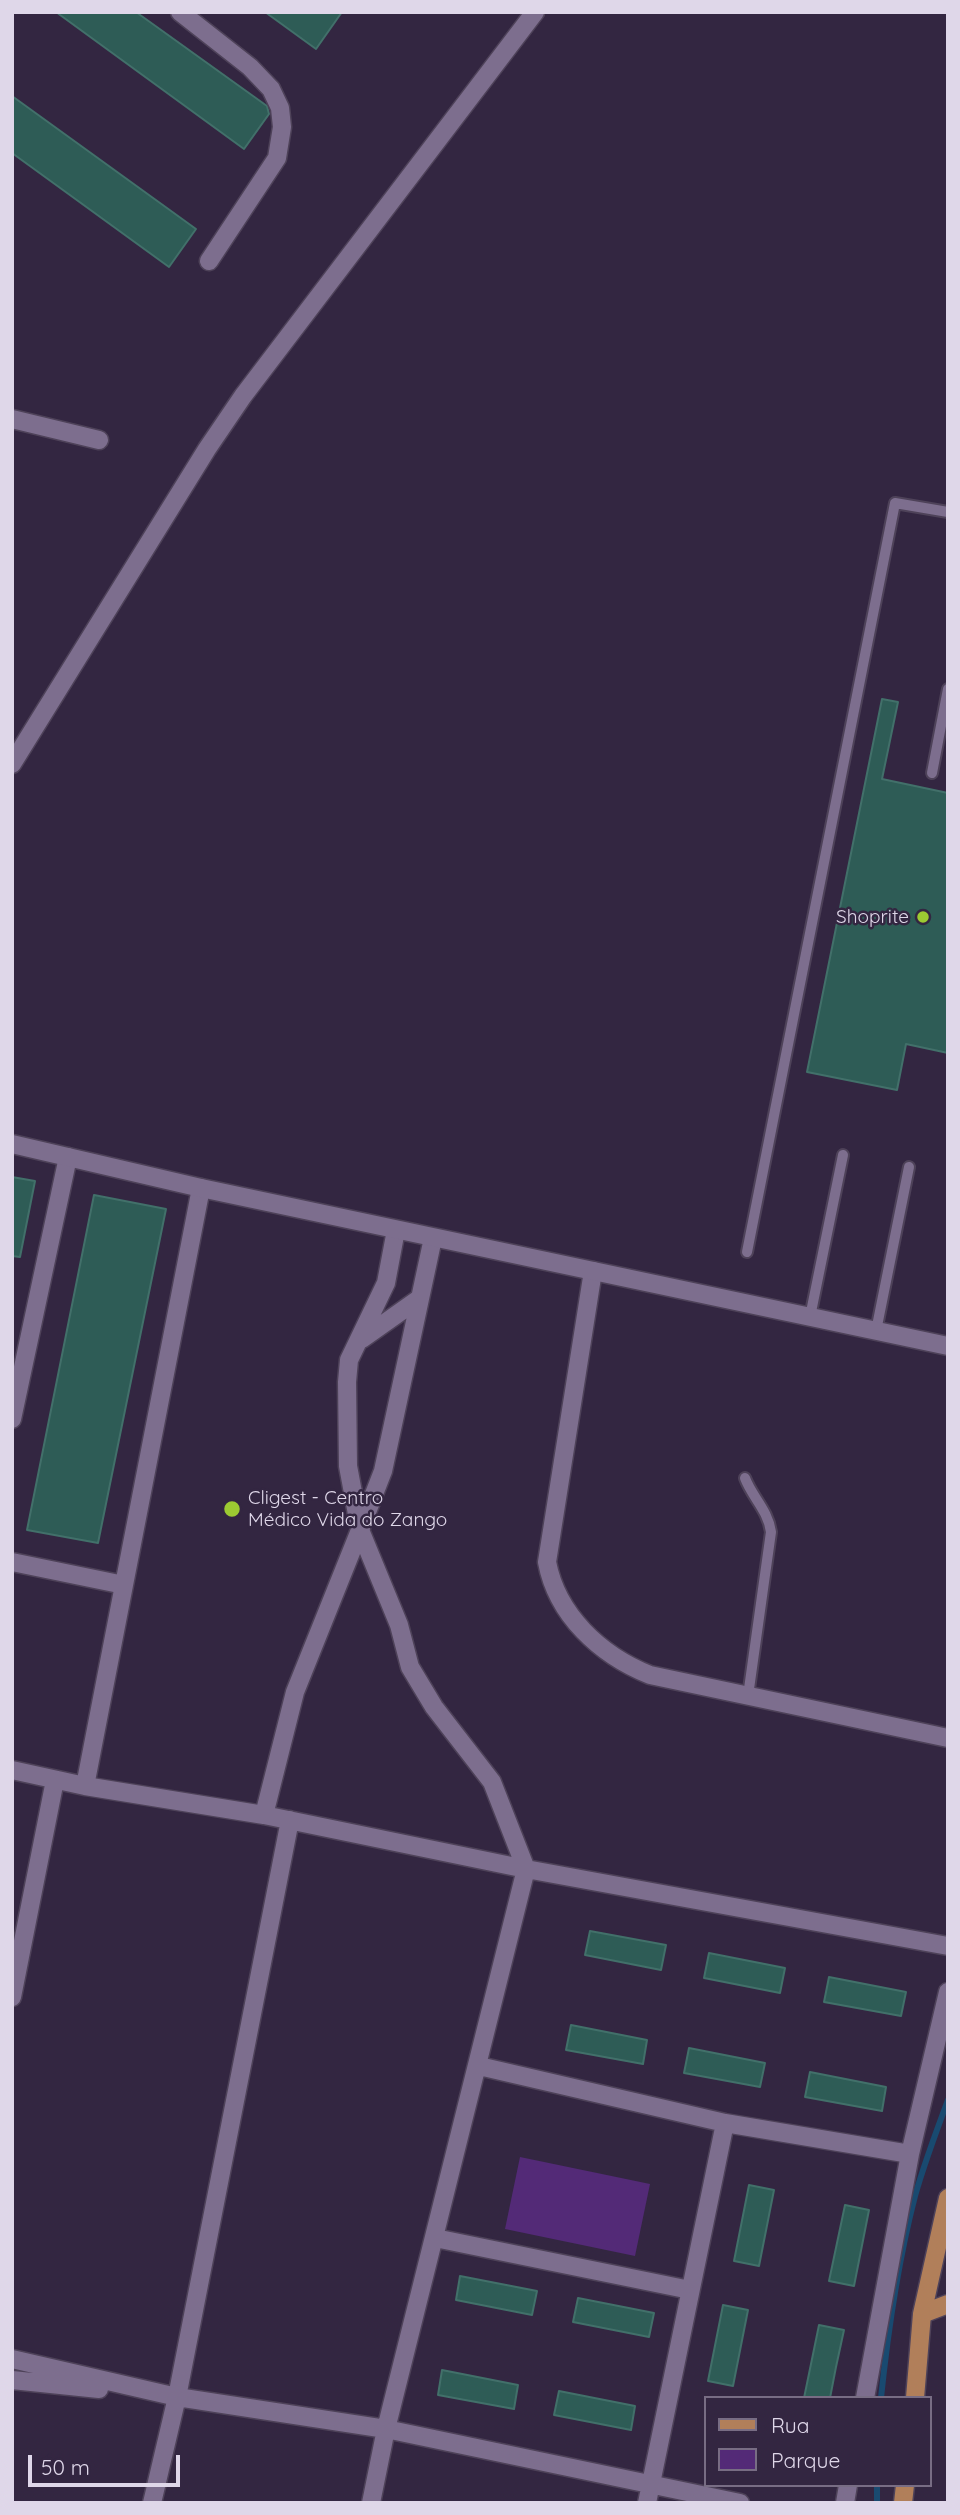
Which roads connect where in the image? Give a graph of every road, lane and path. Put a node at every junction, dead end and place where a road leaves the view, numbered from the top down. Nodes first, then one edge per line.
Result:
1 (180, 12) edge
2 (535, 12) edge
3 (209, 261) dead end
4 (12, 419) edge
5 (99, 440) dead end
6 (948, 512) edge
7 (948, 689) edge
8 (12, 764) edge
9 (932, 773) dead end
10 (12, 1144) edge
11 (843, 1155) dead end
12 (68, 1157) junction
13 (909, 1167) dead end
14 (201, 1188) junction
15 (396, 1230) junction
16 (433, 1238) junction
17 (747, 1252) dead end
18 (593, 1271) junction
19 (386, 1283) junction
20 (420, 1298) junction
21 (397, 1314) junction
22 (810, 1317) junction
23 (876, 1331) junction
24 (359, 1340) junction
25 (948, 1346) edge
26 (409, 1350) junction
27 (12, 1419) edge
28 (745, 1478) dead end
29 (360, 1530) junction
30 (12, 1562) edge
31 (124, 1585) junction
32 (748, 1696) junction
33 (948, 1738) edge
34 (12, 1770) edge
35 (55, 1780) junction
36 (85, 1786) junction
37 (264, 1815) junction
38 (289, 1821) junction
39 (526, 1869) junction
40 (948, 1946) edge
41 (948, 1992) edge
42 (12, 1997) edge
43 (479, 2066) junction
44 (725, 2123) junction
45 (911, 2154) junction
46 (948, 2197) edge
47 (944, 2228) edge
48 (435, 2238) junction
49 (690, 2290) junction
50 (948, 2304) edge
51 (922, 2314) junction
52 (12, 2359) edge
53 (12, 2380) edge
54 (865, 2396) edge
55 (915, 2396) edge
56 (177, 2397) junction
57 (386, 2429) junction
58 (650, 2484) junction
59 (152, 2503) edge
60 (371, 2503) edge
61 (647, 2503) edge
62 (740, 2503) edge

1 - 3 street
2 - 8 street
4 - 5 street
6 - 17 lane
7 - 9 lane
10 - 12 street
11 - 22 lane
12 - 14 street
12 - 27 street
13 - 23 lane
14 - 15 street
14 - 31 street
15 - 16 street
15 - 19 street
16 - 18 street
16 - 20 street
18 - 22 street
18 - 32 street
19 - 21 street
19 - 24 street
20 - 21 street
20 - 26 street
21 - 24 street
21 - 26 street
22 - 23 street
23 - 25 street
24 - 29 street
26 - 29 street
28 - 32 lane
29 - 37 street
29 - 39 street
30 - 31 street
31 - 36 street
32 - 33 street
34 - 35 street
35 - 36 street
35 - 42 street
36 - 37 street
37 - 38 street
38 - 39 street
38 - 56 street
39 - 40 street
39 - 43 street
41 - 45 street
43 - 44 street
43 - 48 street
44 - 45 street
44 - 49 street
45 - 54 street
46 - 47 main road
47 - 51 main road
48 - 49 street
48 - 57 street
49 - 58 street
50 - 51 main road
51 - 55 main road
52 - 56 street
53 - 56 street
56 - 57 street
56 - 59 street
57 - 58 street
57 - 60 street
58 - 61 street
58 - 62 street

